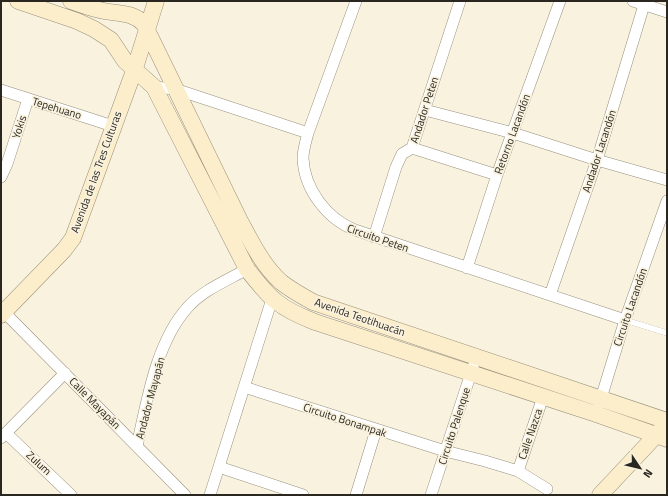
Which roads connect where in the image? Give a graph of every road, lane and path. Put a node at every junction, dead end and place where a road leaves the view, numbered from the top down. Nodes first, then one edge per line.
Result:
1 (18, 1) edge
2 (71, 1) edge
3 (156, 1) edge
4 (356, 1) edge
5 (460, 1) edge
6 (560, 1) edge
7 (633, 1) edge
8 (644, 5) junction
9 (667, 12) edge
10 (148, 30) junction
11 (135, 68) junction
12 (154, 87) junction
13 (175, 89) junction
14 (1, 90) edge
15 (28, 99) junction
16 (425, 110) junction
17 (113, 126) junction
18 (308, 133) junction
19 (513, 133) junction
20 (412, 148) junction
21 (597, 160) junction
22 (497, 175) junction
23 (1, 177) edge
24 (667, 180) edge
25 (667, 201) edge
26 (374, 237) junction
27 (467, 268) junction
28 (247, 269) junction
29 (550, 295) junction
30 (272, 299) junction
31 (3, 313) edge
32 (625, 320) junction
33 (667, 333) edge
34 (476, 356) junction
35 (65, 373) junction
36 (471, 373) junction
37 (244, 388) junction
38 (543, 397) junction
39 (601, 398) junction
40 (596, 414) junction
41 (667, 422) edge
42 (376, 430) junction
43 (4, 435) edge
44 (661, 437) edge
45 (137, 446) junction
46 (445, 451) junction
47 (219, 467) junction
48 (518, 471) junction
49 (547, 489) dead end
50 (71, 495) edge
51 (185, 495) edge
52 (210, 495) edge
53 (303, 495) edge
54 (356, 495) edge
55 (431, 495) edge
56 (600, 495) edge

1 - 11 street, Avenida Teotihuacán
2 - 10 street
3 - 10 street, Avenida de las Tres Culturas
4 - 18 street, Circuito Peten
5 - 16 street, Andador Peten
6 - 19 street, Retorno Lacandón
7 - 8 street
8 - 9 street
8 - 21 street, Andador Lacandón
10 - 11 street, Avenida de las Tres Culturas
10 - 13 street, Avenida Teotihuacán
11 - 12 street, Avenida Teotihuacán
11 - 17 street, Avenida de las Tres Culturas
12 - 13 street
12 - 28 street, Avenida Teotihuacán
13 - 18 street
13 - 34 street, Avenida Teotihuacán
14 - 15 street, Tepehuano
15 - 17 street, Tepehuano
15 - 23 street, Yokis
16 - 19 street
16 - 20 street, Andador Peten
17 - 31 street, Avenida de las Tres Culturas
18 - 26 street, Circuito Peten
19 - 21 street
19 - 22 street, Retorno Lacandón
20 - 22 street
20 - 26 street, Andador Peten
21 - 24 street
21 - 29 street, Andador Lacandón
22 - 27 street, Retorno Lacandón
25 - 32 street, Circuito Lacandón
26 - 27 street, Circuito Peten
27 - 29 street, Circuito Peten
28 - 30 street, Avenida Teotihuacán
28 - 45 street, Andador Mayapán
29 - 32 street, Circuito Peten
30 - 36 street, Avenida Teotihuacán
30 - 37 street
31 - 35 street, Calle Mayapán
32 - 33 lane
32 - 39 street, Circuito Lacandón
34 - 36 street, Circuito Palenque
34 - 39 street, Avenida Teotihuacán
35 - 43 street
35 - 45 street, Calle Mayapán
36 - 38 street, Avenida Teotihuacán
36 - 46 street, Circuito Palenque
37 - 42 street, Circuito Bonampak
37 - 47 street
38 - 40 street, Avenida Teotihuacán
38 - 48 street, Calle Nazca
39 - 40 street, Circuito Lacandón
39 - 41 street, Avenida Teotihuacán
40 - 44 street, Avenida Teotihuacán
41 - 44 street
42 - 46 street, Circuito Bonampak
42 - 54 street
43 - 50 street, Zulum
44 - 56 street
45 - 51 street, Calle Mayapán
46 - 48 street, Circuito Bonampak
46 - 55 street, Circuito Palenque
47 - 52 street
47 - 53 street
48 - 49 street, Circuito Bonampak

